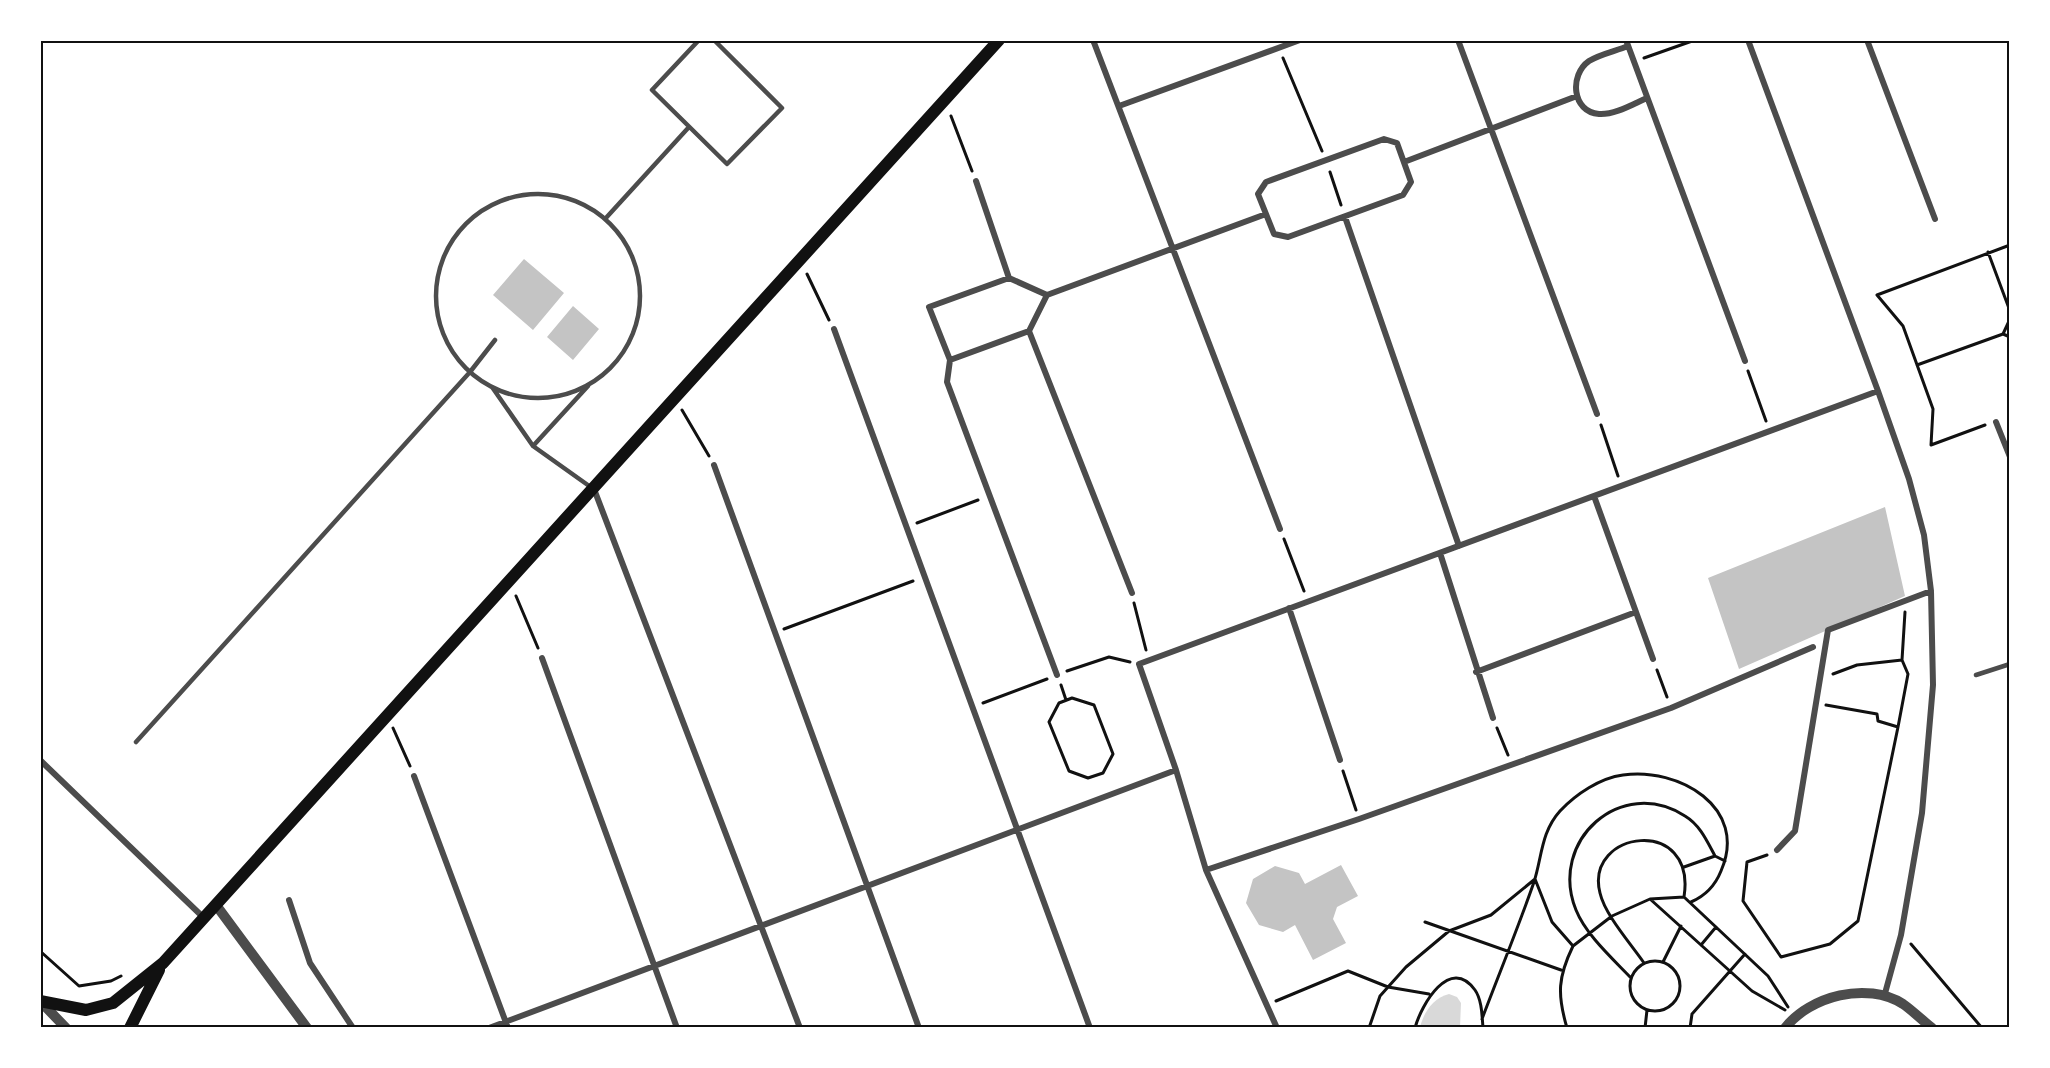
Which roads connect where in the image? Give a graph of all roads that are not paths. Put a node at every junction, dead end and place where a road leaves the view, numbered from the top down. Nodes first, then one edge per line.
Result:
1 (699, 40) edge
2 (714, 40) edge
3 (999, 40) edge
4 (1093, 40) edge
5 (1276, 40) edge
6 (1300, 40) edge
7 (1458, 40) edge
8 (1748, 40) edge
9 (1867, 40) edge
10 (1627, 43) edge
11 (1278, 48) junction
12 (1577, 96) junction
13 (1647, 98) junction
14 (1119, 106) junction
15 (689, 126) junction
16 (1491, 129) junction
17 (1404, 162) junction
18 (976, 181) road end
19 (1266, 214) junction
20 (1345, 217) junction
21 (605, 219) junction
22 (1935, 219) dead end
23 (1173, 248) junction
24 (1009, 278) junction
25 (1047, 295) junction
26 (834, 329) road end
27 (1029, 331) junction
28 (495, 340) dead end
29 (950, 360) junction
30 (1745, 362) road end
31 (470, 372) junction
32 (591, 383) junction
33 (492, 387) junction
34 (1878, 391) junction
35 (1597, 414) road end
36 (1996, 422) road end
37 (532, 446) junction
38 (2010, 456) edge
39 (714, 465) road end
40 (593, 488) junction
41 (1594, 496) junction
42 (1280, 529) road end
43 (1459, 546) junction
44 (1440, 553) junction
45 (1931, 591) junction
46 (1132, 593) road end
47 (1289, 608) junction
48 (1636, 612) junction
49 (1813, 647) dead end
50 (542, 658) road end
51 (1653, 659) road end
52 (2010, 664) edge
53 (1476, 672) junction
54 (1057, 675) road end
55 (1976, 675) dead end
56 (1493, 718) road end
57 (136, 742) dead end
58 (40, 760) edge
59 (1340, 760) road end
60 (1176, 770) junction
61 (414, 776) road end
62 (1017, 829) junction
63 (1778, 850) road end
64 (1206, 870) junction
65 (866, 886) junction
66 (289, 900) dead end
67 (216, 905) junction
68 (204, 918) junction
69 (761, 925) junction
70 (163, 963) junction
71 (655, 965) junction
72 (1884, 997) junction
73 (40, 1001) edge
74 (507, 1024) edge
75 (66, 1028) edge
76 (130, 1028) edge
77 (307, 1028) edge
78 (353, 1028) edge
79 (489, 1028) edge
80 (677, 1028) edge
81 (800, 1028) edge
82 (919, 1028) edge
83 (1090, 1028) edge
84 (1277, 1028) edge
85 (1785, 1028) edge
86 (1932, 1028) edge

1 - 15 lane
2 - 15 lane
3 - 40 main road
4 - 14 street
5 - 11 street
6 - 11 street
7 - 16 street
8 - 34 street
9 - 22 street
10 - 12 street
10 - 13 street
11 - 14 street
12 - 13 street
12 - 16 street
13 - 30 street
14 - 23 street
15 - 21 lane
16 - 17 street
16 - 35 street
17 - 19 street
17 - 20 street
18 - 24 street
19 - 20 street
19 - 23 street
20 - 43 street
21 - 31 lane
21 - 32 lane
23 - 25 street
23 - 42 street
24 - 25 street
24 - 29 street
25 - 27 street
26 - 62 street
27 - 29 street
27 - 46 street
28 - 31 lane
29 - 54 street
31 - 33 lane
31 - 57 lane
32 - 33 lane
32 - 37 lane
33 - 37 lane
34 - 41 street
34 - 45 street
36 - 38 street
37 - 40 lane
39 - 65 street
40 - 67 main road
40 - 69 street
41 - 43 street
41 - 48 street
43 - 44 street
44 - 47 street
44 - 53 street
45 - 63 street
45 - 72 street
47 - 59 street
47 - 60 street
48 - 51 street
48 - 53 street
49 - 64 street
50 - 71 street
52 - 55 lane
53 - 56 street
58 - 68 street
60 - 62 street
60 - 64 street
61 - 74 street
62 - 65 street
62 - 83 street
64 - 84 street
65 - 69 street
65 - 82 street
66 - 78 street
67 - 68 main road
67 - 77 street
68 - 70 main road
69 - 71 street
69 - 81 street
70 - 73 main road
70 - 76 main road
71 - 74 street
71 - 80 street
72 - 85 street
72 - 86 street
73 - 75 street
74 - 79 street

